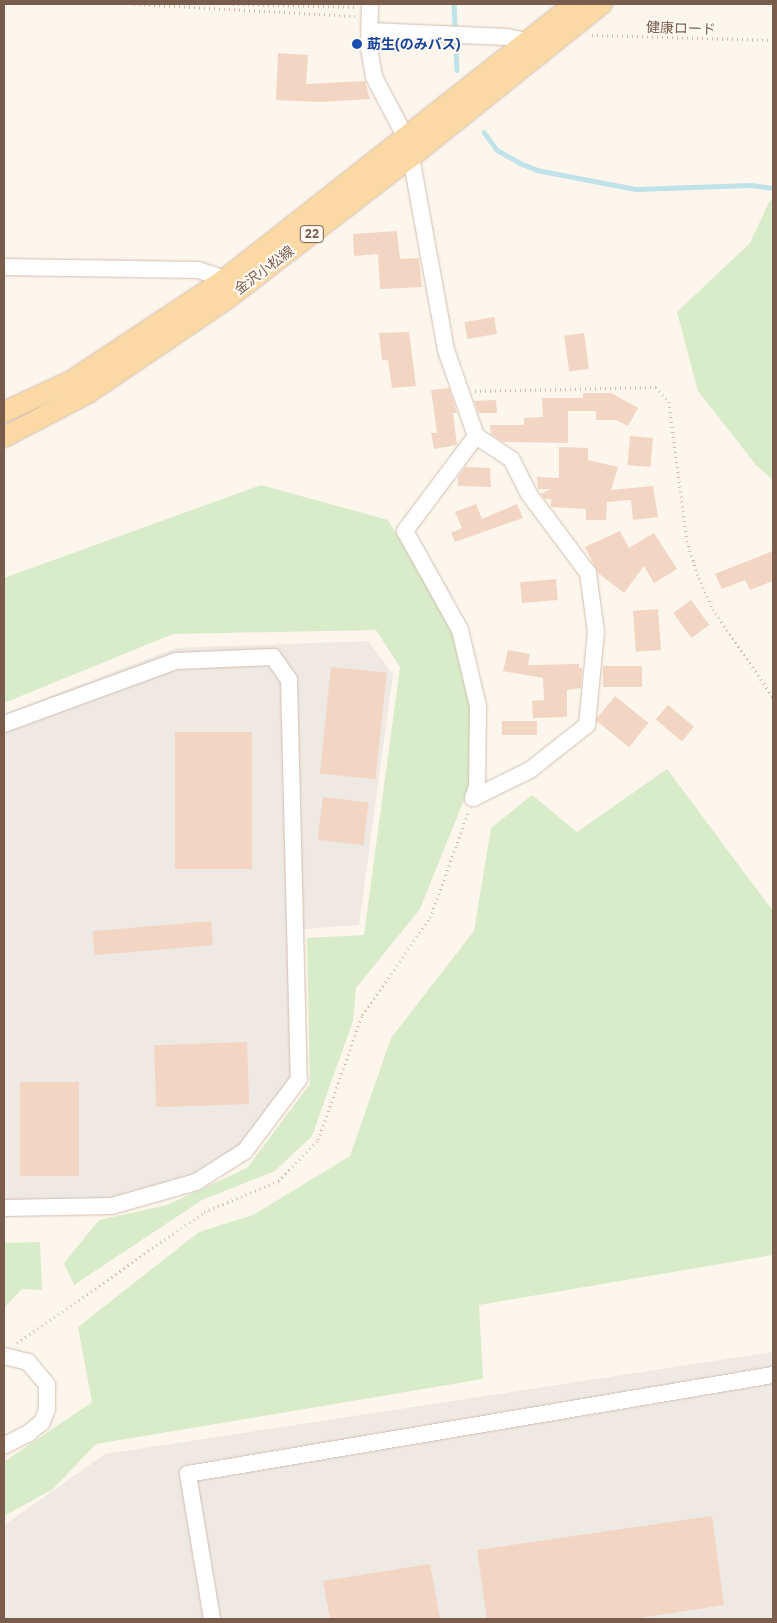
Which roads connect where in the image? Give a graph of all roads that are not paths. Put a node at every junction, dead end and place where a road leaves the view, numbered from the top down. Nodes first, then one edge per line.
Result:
1 (574, 4) edge
2 (602, 4) edge
3 (370, 15) edge
4 (528, 41) junction
5 (404, 136) junction
6 (411, 158) junction
7 (4, 267) edge
8 (225, 279) junction
9 (4, 412) edge
10 (476, 436) junction
11 (4, 437) edge
12 (4, 724) edge
13 (4, 1208) edge
14 (4, 1356) edge
15 (773, 1375) edge
16 (4, 1446) edge
17 (212, 1619) edge

1 - 4 main road, 金沢小松線 / 22
2 - 6 main road, 金沢小松線 / 22
3 - 4 street
3 - 5 street
4 - 5 main road, 金沢小松線 / 22
5 - 6 street
5 - 8 main road, 金沢小松線 / 22
6 - 10 street
6 - 11 main road, 金沢小松線 / 22
7 - 8 street
8 - 9 main road, 金沢小松線 / 22
10 - 10 street
12 - 13 street
14 - 16 street
15 - 17 street

